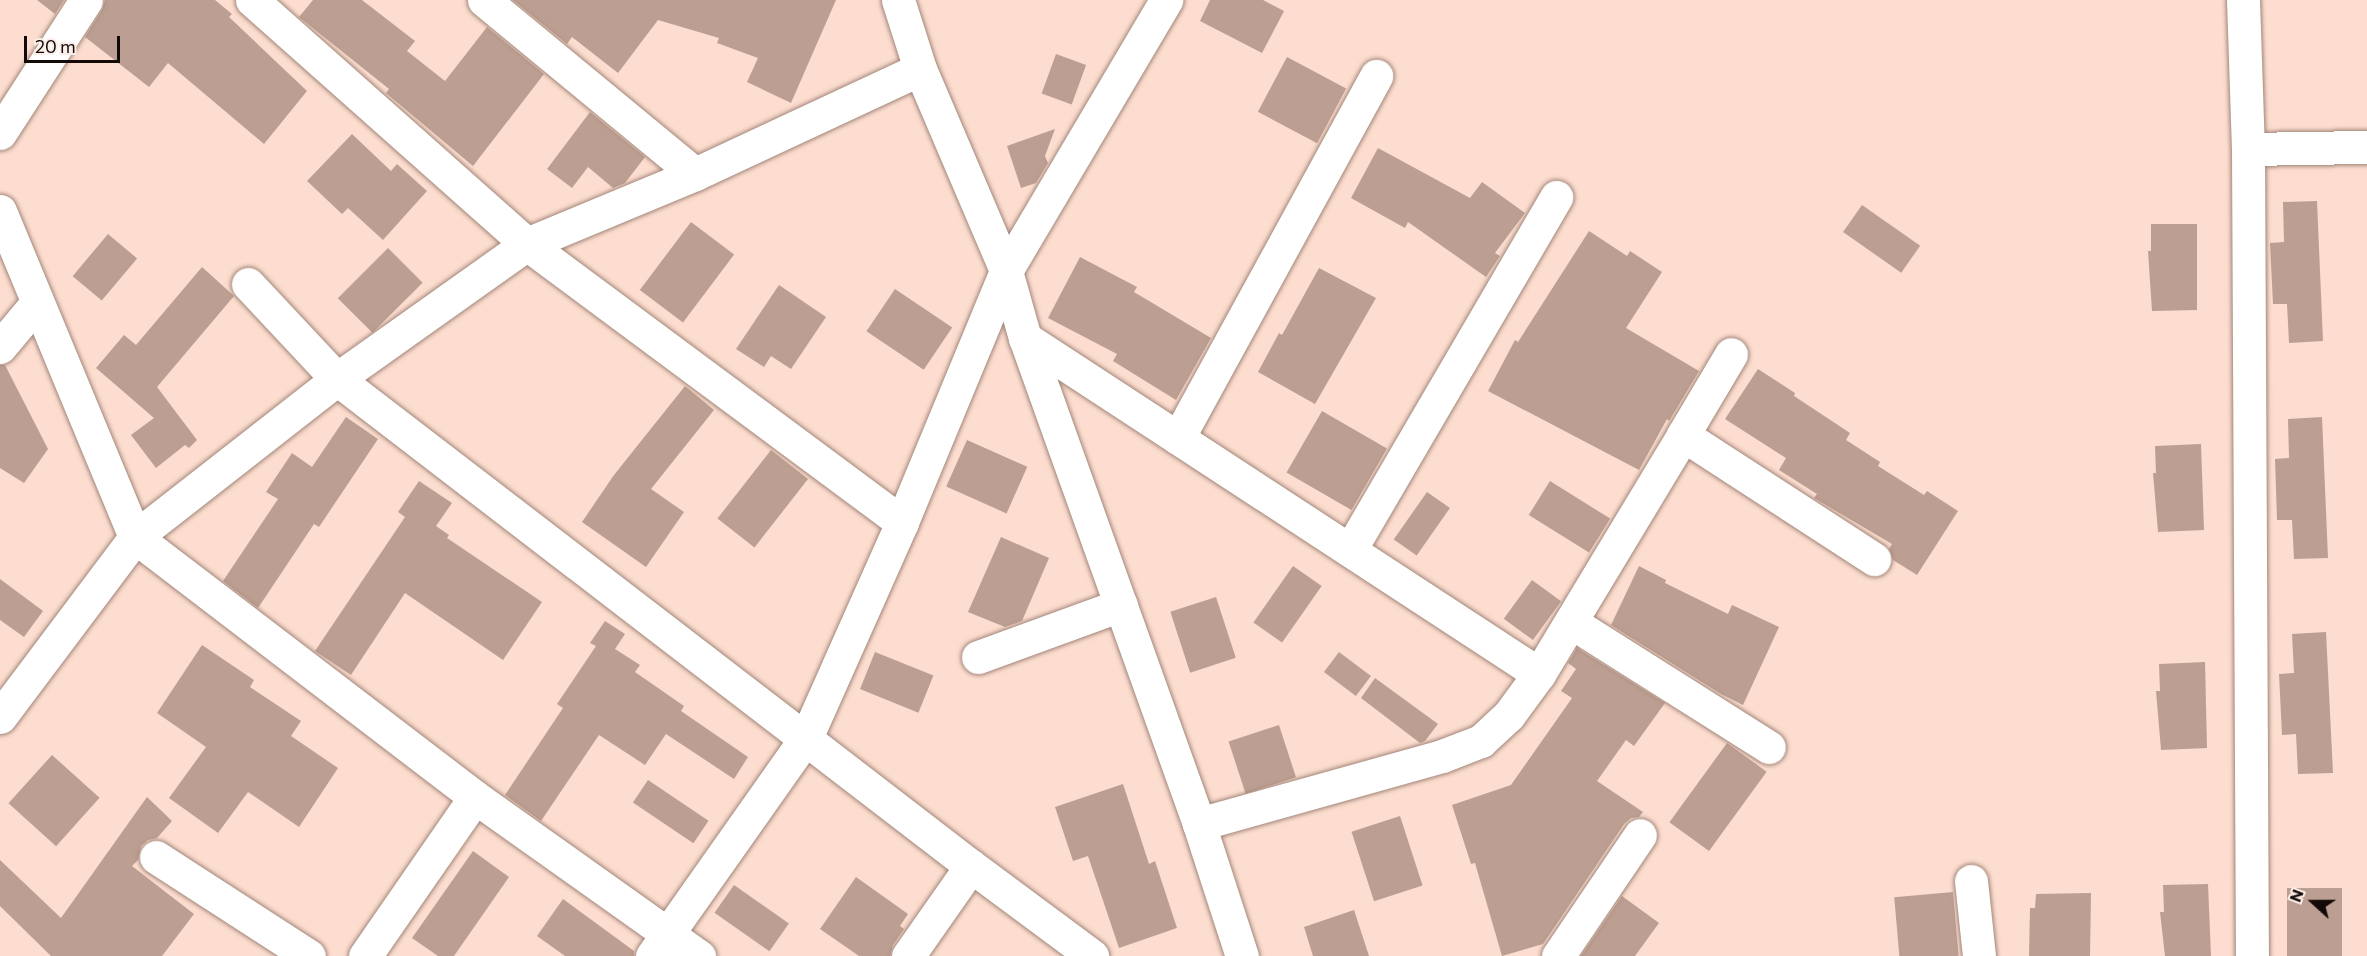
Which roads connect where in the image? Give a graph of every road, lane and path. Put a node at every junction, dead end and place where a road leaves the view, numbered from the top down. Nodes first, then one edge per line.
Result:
1 (86, 0) edge
2 (252, 0) edge
3 (484, 0) edge
4 (898, 0) edge
5 (1166, 0) edge
6 (2243, 0) edge
7 (920, 69) junction
8 (1376, 76) dead end
9 (0, 133) edge
10 (2367, 147) edge
11 (2248, 148) junction
12 (695, 174) junction
13 (1556, 197) dead end
14 (0, 211) edge
15 (526, 244) junction
16 (1006, 271) junction
17 (248, 284) dead end
18 (36, 304) junction
19 (1025, 338) junction
20 (0, 347) edge
21 (1731, 354) dead end
22 (337, 380) junction
23 (1683, 435) junction
24 (1178, 438) junction
25 (902, 522) junction
26 (135, 537) junction
27 (1350, 550) junction
28 (1874, 559) dead end
29 (1121, 605) junction
30 (1571, 622) junction
31 (978, 657) dead end
32 (1539, 674) junction
33 (0, 717) edge
34 (806, 738) junction
35 (1769, 747) dead end
36 (475, 797) junction
37 (1199, 824) junction
38 (1640, 835) dead end
39 (156, 857) dead end
40 (971, 866) junction
41 (1971, 881) dead end
42 (661, 945) edge
43 (309, 956) edge
44 (365, 956) edge
45 (699, 956) edge
46 (908, 956) edge
47 (1092, 956) edge
48 (1242, 956) edge
49 (1558, 956) edge
50 (1979, 956) edge
51 (2252, 956) edge

1 - 9 street
2 - 15 street
3 - 12 street
4 - 7 street
5 - 16 street
6 - 11 street
7 - 12 street
7 - 16 street
8 - 24 street
10 - 11 street
11 - 51 street
12 - 15 street
13 - 27 street
14 - 18 street
15 - 22 street
15 - 25 street
16 - 19 street
16 - 25 street
17 - 22 street
18 - 20 street
18 - 26 street
19 - 24 street
19 - 29 street
21 - 23 street
22 - 26 street
22 - 34 street
23 - 28 street
23 - 30 street
24 - 27 street
25 - 34 street
26 - 33 street
26 - 36 street
27 - 32 street
29 - 31 street
29 - 37 street
30 - 32 street
30 - 35 street
32 - 37 street
34 - 40 street
34 - 42 street
36 - 42 street
36 - 44 street
37 - 48 street
38 - 49 street
39 - 43 street
40 - 46 street
40 - 47 street
41 - 50 street
42 - 45 street

